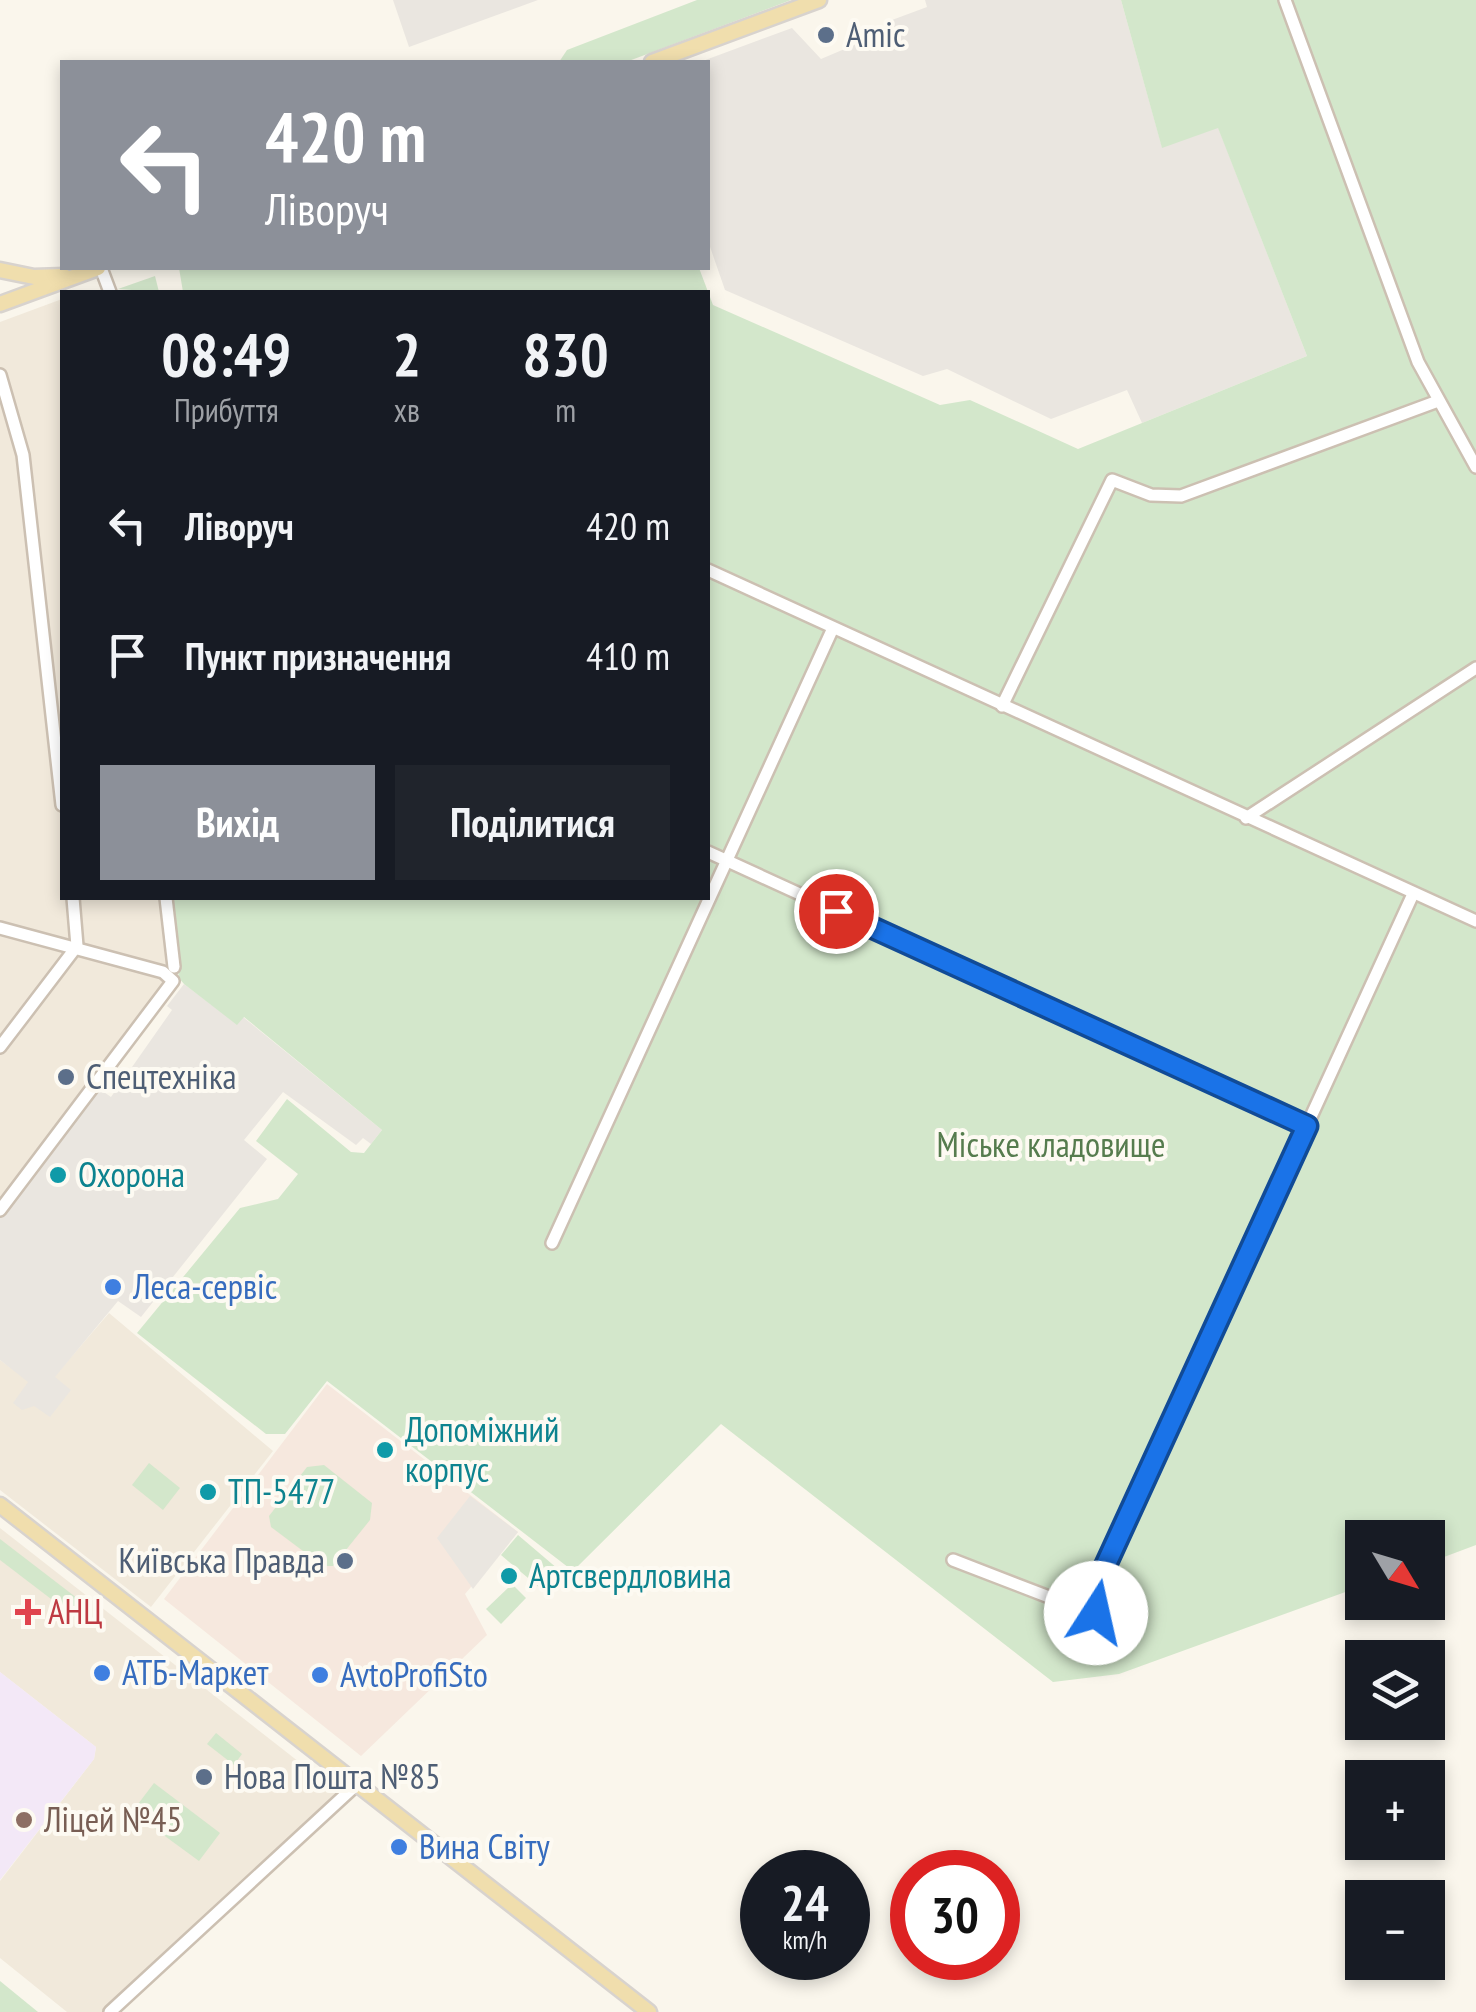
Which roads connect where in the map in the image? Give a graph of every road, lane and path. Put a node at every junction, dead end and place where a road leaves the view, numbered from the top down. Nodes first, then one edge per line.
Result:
1 (819, 0) edge
2 (1285, 0) edge
3 (657, 60) edge
4 (0, 270) edge
5 (93, 270) edge
6 (80, 275) junction
7 (0, 304) edge
8 (0, 375) edge
9 (1438, 401) junction
10 (1476, 467) edge
11 (710, 571) edge
12 (833, 628) junction
13 (1476, 668) edge
14 (1002, 706) junction
15 (60, 788) edge
16 (1246, 818) junction
17 (710, 853) edge
18 (728, 861) junction
19 (1414, 894) junction
20 (73, 900) edge
21 (166, 900) edge
22 (710, 900) edge
23 (710, 900) edge
24 (1476, 921) edge
25 (0, 928) edge
26 (77, 946) junction
27 (174, 974) junction
28 (0, 1047) edge
29 (1307, 1126) junction
30 (0, 1210) edge
31 (552, 1242) dead end
32 (0, 1505) edge
33 (953, 1560) dead end
34 (1091, 1597) junction
35 (1076, 1607) junction
36 (356, 1785) junction
37 (110, 2012) edge
38 (649, 2012) edge

1 - 3 main road
2 - 9 street
4 - 6 main road
5 - 6 main road
6 - 7 main road
8 - 15 street
9 - 10 street
9 - 14 street
11 - 12 street
12 - 14 street
12 - 18 street
13 - 16 street
14 - 16 street
16 - 19 street
17 - 18 street
18 - 22 street
18 - 29 street
19 - 24 street
19 - 29 street
20 - 26 street
21 - 27 street
23 - 31 street
25 - 26 street
26 - 27 street
26 - 28 street
27 - 30 street
29 - 34 street
32 - 36 main road
33 - 35 street
34 - 35 street
34 - 35 street
36 - 37 street
36 - 38 main road

